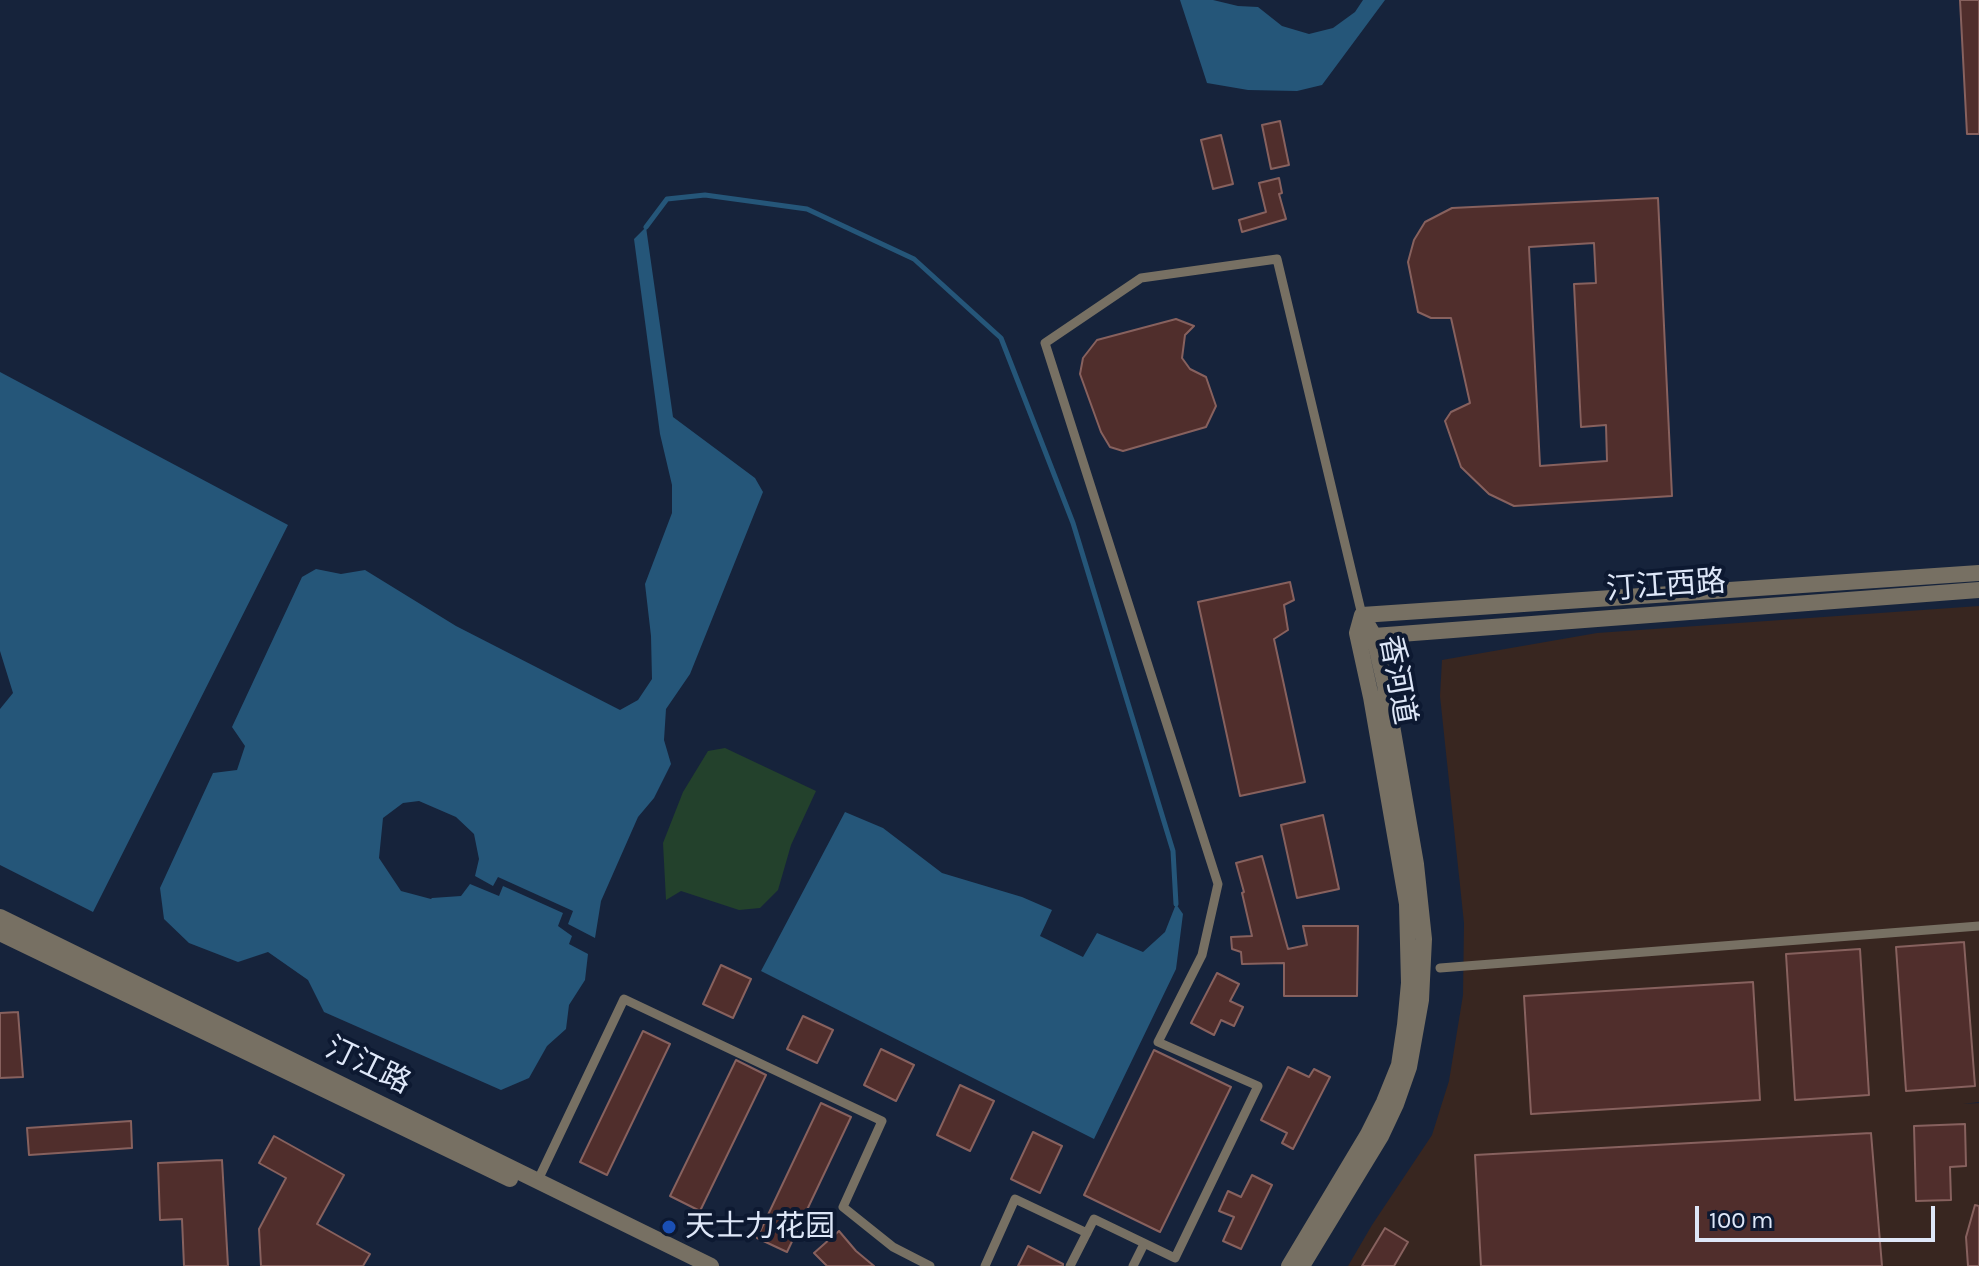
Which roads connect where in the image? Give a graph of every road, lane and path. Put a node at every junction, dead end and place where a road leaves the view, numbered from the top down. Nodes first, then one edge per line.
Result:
1 (1979, 573) edge
2 (1979, 590) edge
3 (1362, 615) junction
4 (1357, 633) junction
5 (1374, 636) junction
6 (0, 917) edge
7 (1979, 926) edge
8 (0, 933) edge
9 (1440, 968) dead end
10 (538, 1180) junction
11 (1087, 1233) junction
12 (1144, 1244) junction
13 (690, 1266) edge
14 (711, 1266) edge
15 (930, 1266) edge
16 (985, 1266) edge
17 (1070, 1266) edge
18 (1133, 1266) edge
19 (1289, 1266) edge
20 (1302, 1266) edge

1 - 3 street, 汀江西路
2 - 5 street, 汀江西路
3 - 4 street, 香河道
3 - 5 street, 香河道
3 - 12 lane
4 - 5 street, 汀江西路
4 - 19 street, 香河道
5 - 20 street, 香河道
6 - 10 street, 汀江路
7 - 9 lane
8 - 13 street, 汀江路
10 - 14 street, 汀江路
10 - 15 lane
11 - 12 lane
11 - 16 lane
11 - 17 lane
12 - 18 lane

